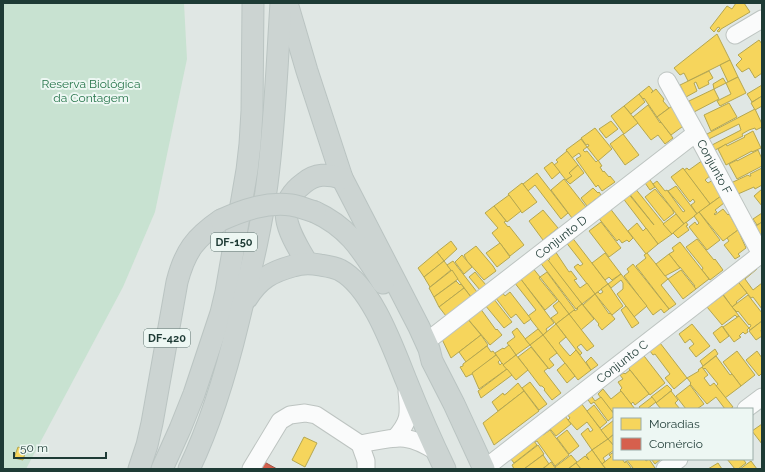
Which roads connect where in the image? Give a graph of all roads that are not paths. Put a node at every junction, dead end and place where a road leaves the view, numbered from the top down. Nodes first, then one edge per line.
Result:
1 (253, 3) edge
2 (281, 3) edge
3 (287, 3) edge
4 (762, 19) edge
5 (735, 35) dead end
6 (667, 81) dead end
7 (696, 133) junction
8 (342, 178) junction
9 (761, 255) edge
10 (307, 263) junction
11 (243, 303) junction
12 (429, 352) junction
13 (406, 381) junction
14 (762, 397) edge
15 (747, 408) edge
16 (395, 438) junction
17 (360, 444) junction
18 (441, 460) edge
19 (678, 460) edge
20 (361, 466) edge
21 (139, 469) edge
22 (162, 469) edge
23 (189, 469) edge
24 (251, 469) edge
25 (484, 469) edge
26 (665, 469) edge

1 - 22 main road, DF-150
2 - 11 main road, DF-150
3 - 8 main road
4 - 5 street
6 - 7 street, Conjunto F
7 - 9 street, Conjunto F
7 - 12 street, Conjunto D
8 - 10 main road
8 - 12 main road
9 - 25 street, Conjunto C
10 - 11 main road
10 - 13 main road
11 - 23 main road, DF-150
12 - 21 main road, DF-420, bridge
12 - 25 main road, DF-420
13 - 16 street
13 - 18 main road
14 - 15 street
16 - 17 street
16 - 18 street
17 - 20 street
17 - 24 street
19 - 26 street

